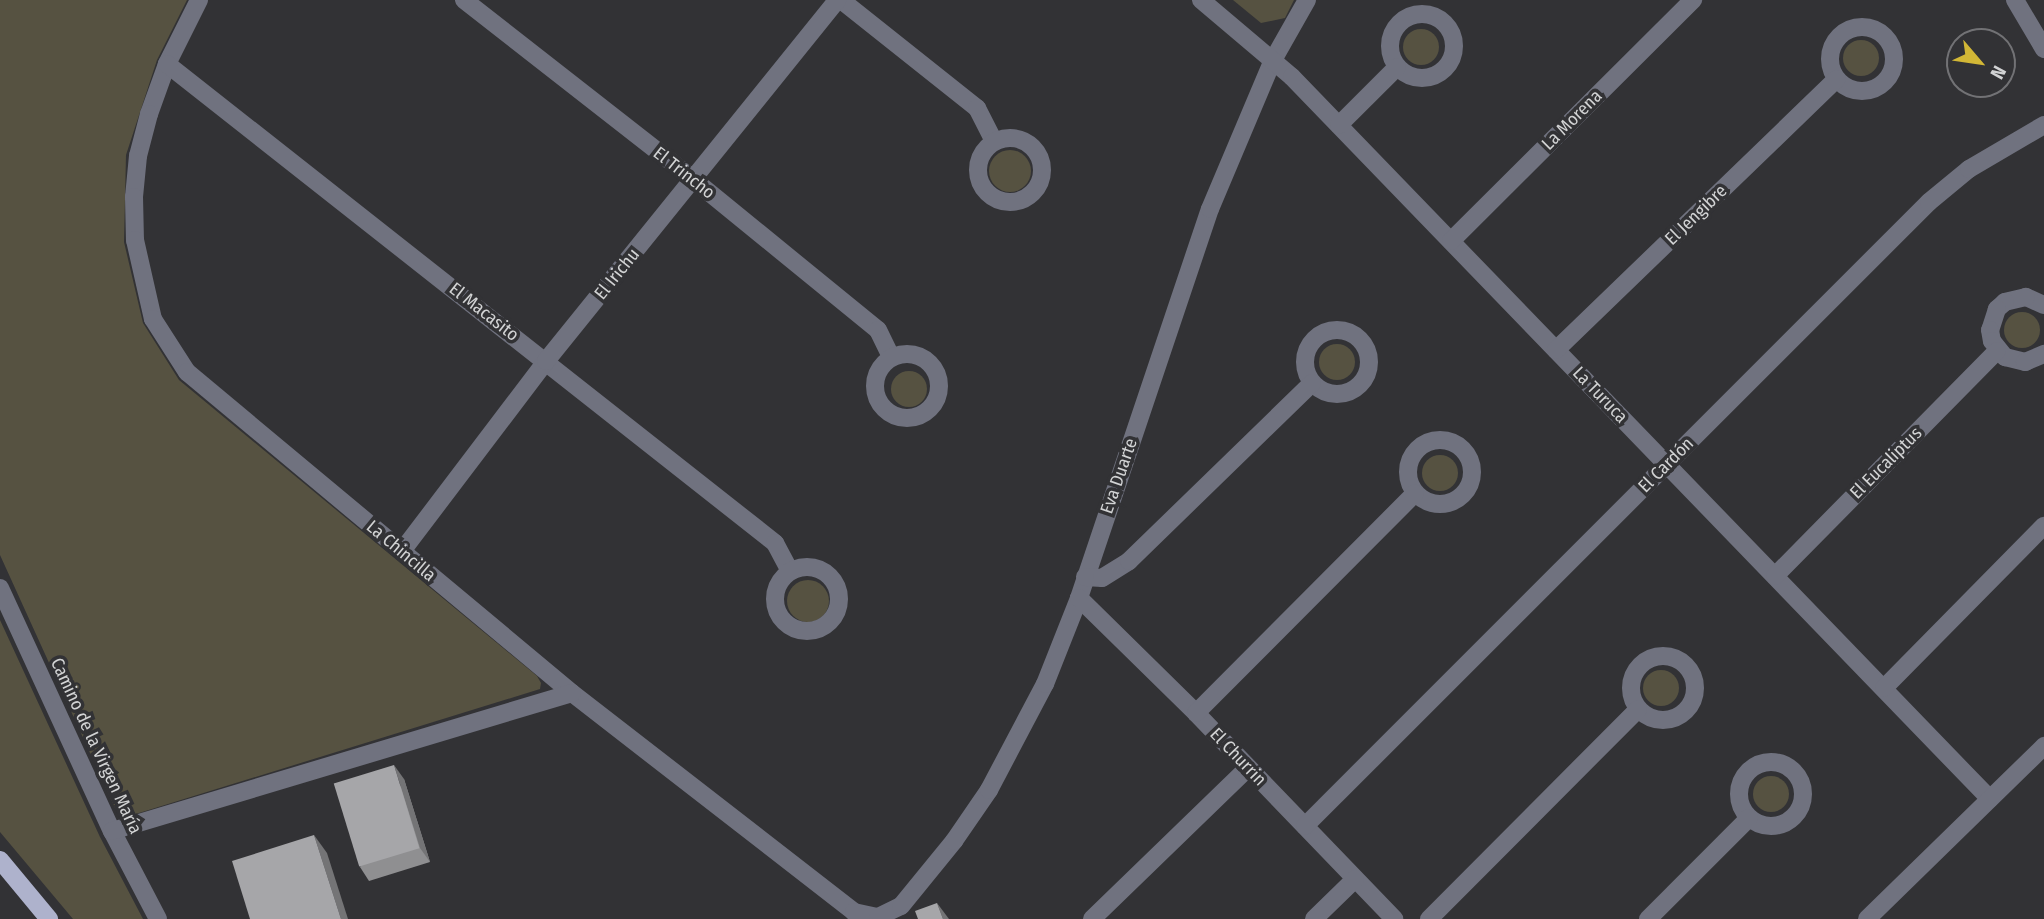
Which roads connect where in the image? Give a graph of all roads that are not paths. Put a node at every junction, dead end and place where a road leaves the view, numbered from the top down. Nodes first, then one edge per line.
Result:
1 (199, 0) edge
2 (464, 0) edge
3 (839, 0) edge
4 (1201, 0) edge
5 (1307, 0) edge
6 (1693, 0) edge
7 (2015, 0) edge
8 (2043, 44) edge
9 (1273, 60) junction
10 (167, 64) junction
11 (1397, 67) dead end
12 (1836, 79) dead end
13 (1339, 125) junction
14 (2044, 125) edge
15 (993, 141) dead end
16 (694, 180) junction
17 (1451, 241) junction
18 (2044, 305) edge
19 (1556, 349) junction
20 (1997, 351) junction
21 (2044, 354) edge
22 (891, 357) dead end
23 (545, 360) junction
24 (1312, 383) dead end
25 (1667, 464) junction
26 (1415, 493) dead end
27 (2044, 526) edge
28 (402, 551) junction
29 (790, 571) dead end
30 (1775, 576) junction
31 (1085, 577) junction
32 (0, 588) edge
33 (1079, 598) junction
34 (1884, 688) junction
35 (572, 693) junction
36 (1637, 709) dead end
37 (1196, 713) junction
38 (2044, 746) edge
39 (1248, 768) junction
40 (1990, 799) junction
41 (1749, 818) dead end
42 (1304, 826) junction
43 (111, 831) junction
44 (0, 860) edge
45 (1355, 879) junction
46 (878, 917) edge
47 (49, 919) edge
48 (158, 919) edge
49 (1092, 919) edge
50 (1314, 919) edge
51 (1394, 919) edge
52 (1429, 919) edge
53 (1648, 919) edge
54 (1867, 919) edge

1 - 10 street, La Chincilla
2 - 16 street, El Trincho
3 - 15 street
3 - 16 street, El Irichu
4 - 9 street, La Turuca
5 - 9 street, Eva Duarte
6 - 17 street, La Morena
7 - 8 street
9 - 13 street, La Turuca
9 - 31 street, Eva Duarte
10 - 23 street, El Macasito
10 - 28 street, La Chincilla
11 - 13 street
12 - 19 street, El Jengibre
13 - 17 street, La Turuca
14 - 25 street, El Cardón
16 - 22 street, El Trincho
16 - 23 street, El Irichu
17 - 19 street, La Turuca
18 - 20 street
19 - 25 street, La Turuca
20 - 21 street
20 - 30 street, El Eucaliptus
23 - 28 street, El Irichu
23 - 29 street, El Macasito
24 - 31 street
25 - 30 street, La Turuca
25 - 42 street, El Cardón
26 - 37 street
27 - 34 street
28 - 35 street, La Chincilla
30 - 34 street, La Turuca
31 - 33 street, Eva Duarte
32 - 43 street, Camino de la Virgen María
33 - 37 street, El Churrin
33 - 46 street, Eva Duarte
34 - 40 street, La Turuca
35 - 43 street
35 - 46 street, La Chincilla
36 - 52 street
37 - 39 street, El Churrin
38 - 40 street
39 - 42 street, El Churrin
39 - 49 street
40 - 54 street
41 - 53 street
42 - 45 street, El Churrin
43 - 48 street, Camino de la Virgen María
44 - 47 main road
45 - 50 street
45 - 51 street, El Churrin

